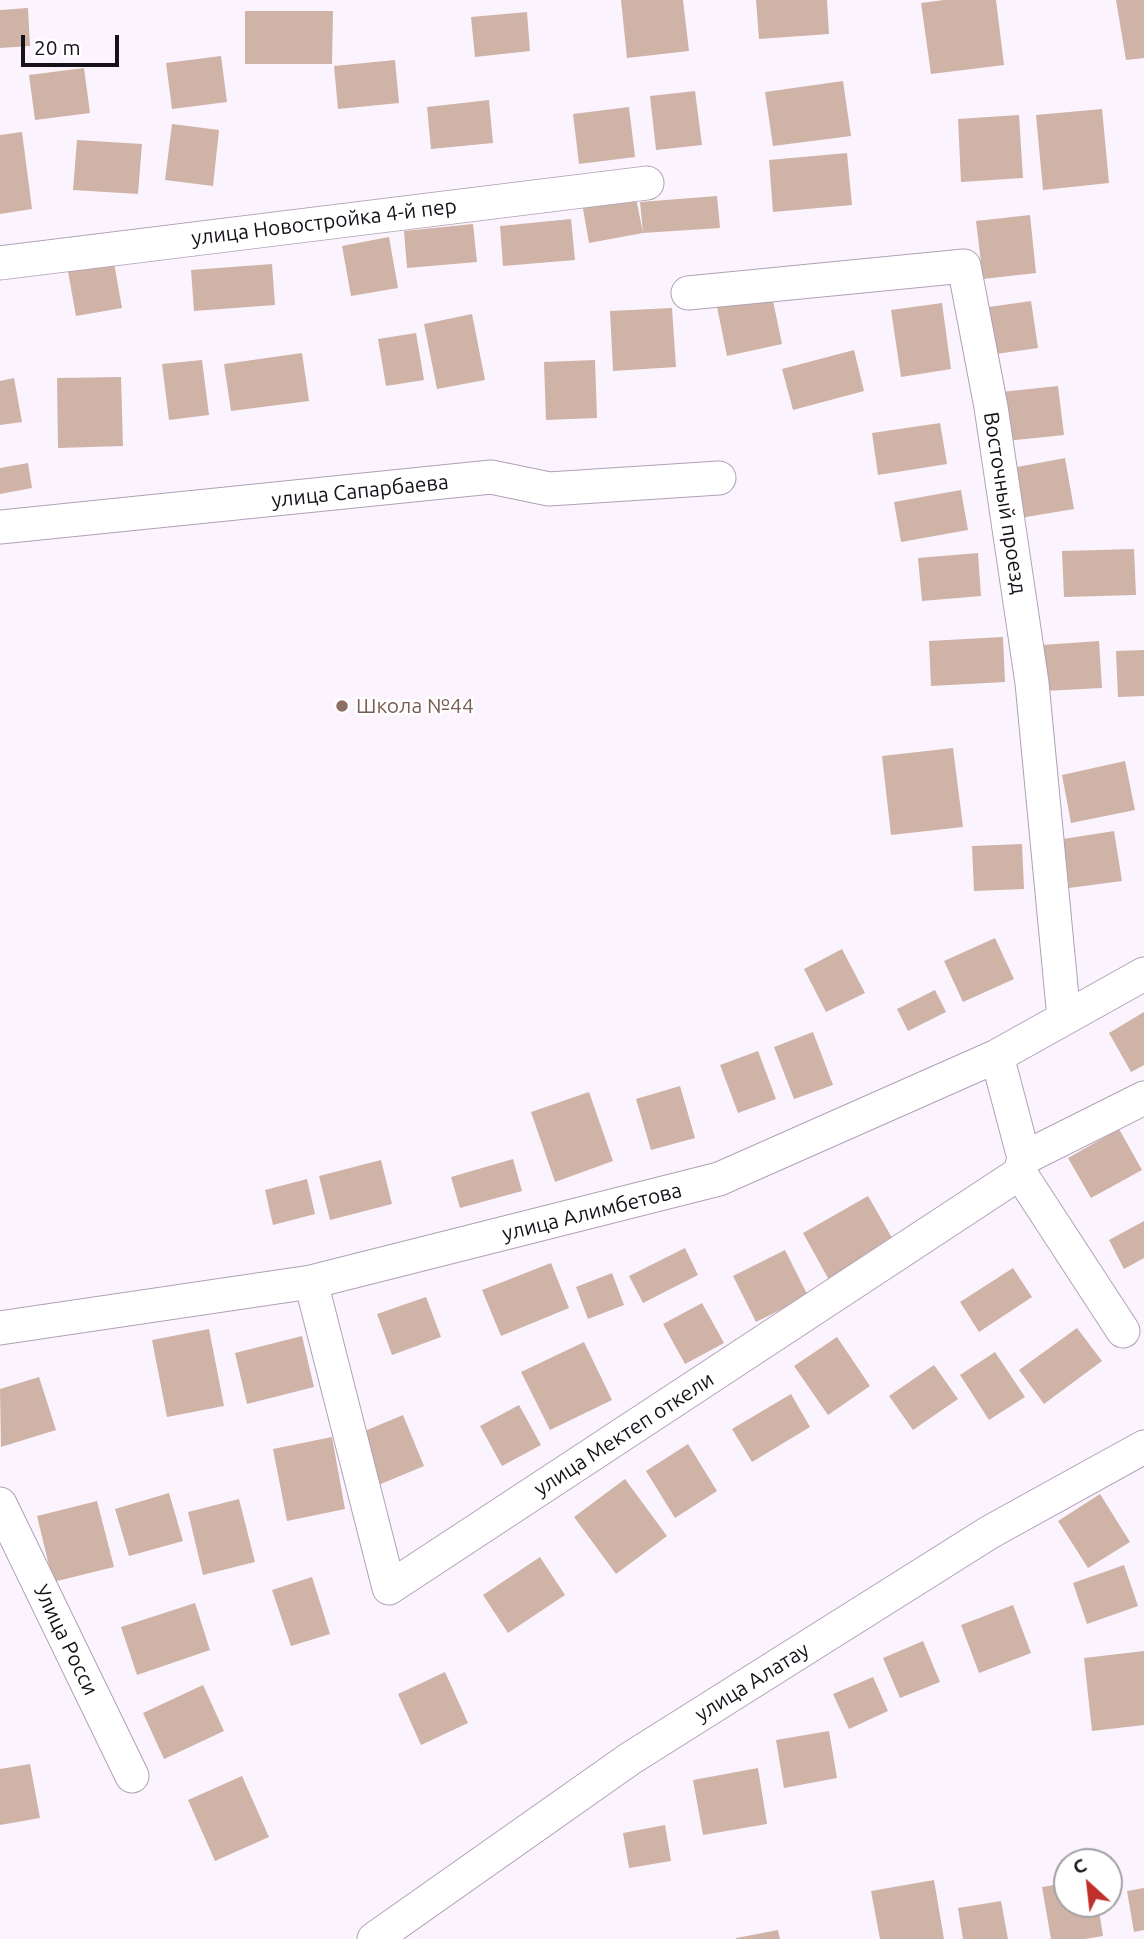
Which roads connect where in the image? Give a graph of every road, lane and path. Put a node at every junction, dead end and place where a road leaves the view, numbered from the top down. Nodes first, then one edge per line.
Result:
1 (648, 183) dead end
2 (0, 263) edge
3 (688, 293) dead end
4 (719, 478) dead end
5 (0, 527) edge
6 (1144, 974) edge
7 (1064, 1018) junction
8 (997, 1056) junction
9 (1144, 1098) edge
10 (1022, 1166) junction
11 (311, 1282) junction
12 (0, 1328) edge
13 (1123, 1331) dead end
14 (1139, 1460) edge
15 (0, 1504) edge
16 (132, 1776) dead end
17 (374, 1939) edge

1 - 2 street, улица Новостройка 4-й пер
3 - 7 street, Восточный проезд
4 - 5 street, улица Сапарбаева
6 - 7 street, улица Алимбетова
7 - 8 street, улица Алимбетова
8 - 10 street
8 - 11 street, улица Алимбетова
9 - 10 street
10 - 11 street, улица Мектеп откели
10 - 13 street
11 - 12 street, улица Алимбетова
14 - 17 street, улица Алатау
15 - 16 street, Улица Росси

